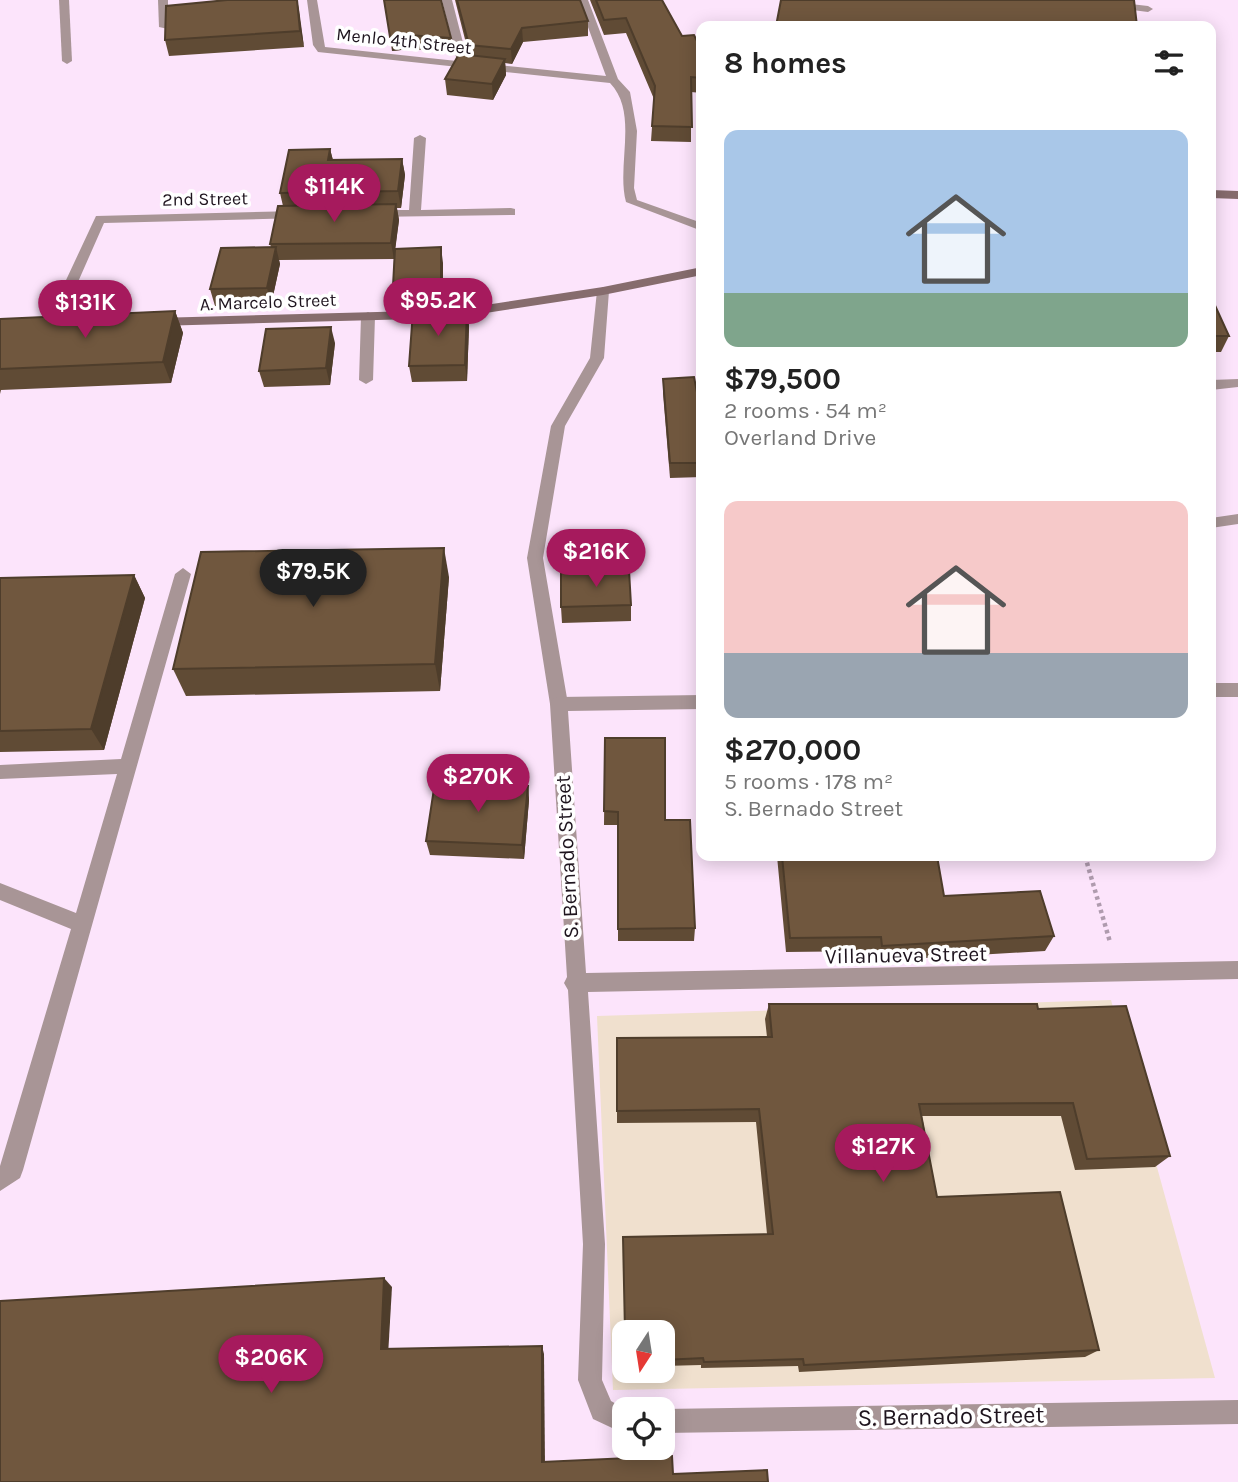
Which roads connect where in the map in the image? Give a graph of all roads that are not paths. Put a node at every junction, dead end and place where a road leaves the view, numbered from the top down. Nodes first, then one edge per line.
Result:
1 (64, 0) edge
2 (163, 0) edge
3 (312, 0) edge
4 (447, 0) edge
5 (583, 0) edge
6 (1095, 4) edge
7 (1148, 9) edge
8 (164, 27) edge
9 (67, 61) dead end
10 (463, 65) junction
11 (613, 80) junction
12 (420, 138) dead end
13 (1216, 194) edge
14 (1238, 195) edge
15 (511, 212) dead end
16 (360, 214) edge
17 (415, 214) junction
18 (306, 215) edge
19 (696, 225) edge
20 (696, 272) edge
21 (603, 291) junction
22 (368, 316) junction
23 (135, 323) edge
24 (52, 325) edge
25 (366, 380) dead end
26 (1238, 383) edge
27 (1216, 385) edge
28 (1238, 519) edge
29 (1216, 522) edge
30 (183, 574) dead end
31 (1216, 690) edge
32 (1238, 690) edge
33 (696, 702) edge
34 (559, 704) junction
35 (127, 766) junction
36 (0, 772) edge
37 (0, 891) edge
38 (84, 925) junction
39 (1238, 970) edge
40 (574, 983) junction
41 (0, 1180) edge
42 (1238, 1412) edge
43 (612, 1415) edge
44 (675, 1421) edge

1 - 9 street
2 - 8 street
3 - 10 street, Menlo 4th Street
4 - 10 street
5 - 11 street
6 - 7 street
10 - 11 street, Menlo 4th Street
11 - 19 street
12 - 17 street
13 - 14 street
15 - 17 street
16 - 17 street
18 - 24 street, 2nd Street
20 - 21 street, A. Marcelo Street
21 - 22 street, A. Marcelo Street
21 - 34 street, S. Bernado Street
22 - 23 street, A. Marcelo Street
22 - 25 street
26 - 27 street
28 - 29 street
30 - 35 street
31 - 32 street
33 - 34 street
34 - 40 street, S. Bernado Street
35 - 36 street
35 - 38 street
37 - 38 street
38 - 41 street
39 - 40 street, Villanueva Street
40 - 43 street, S. Bernado Street
42 - 44 street, S. Bernado Street

